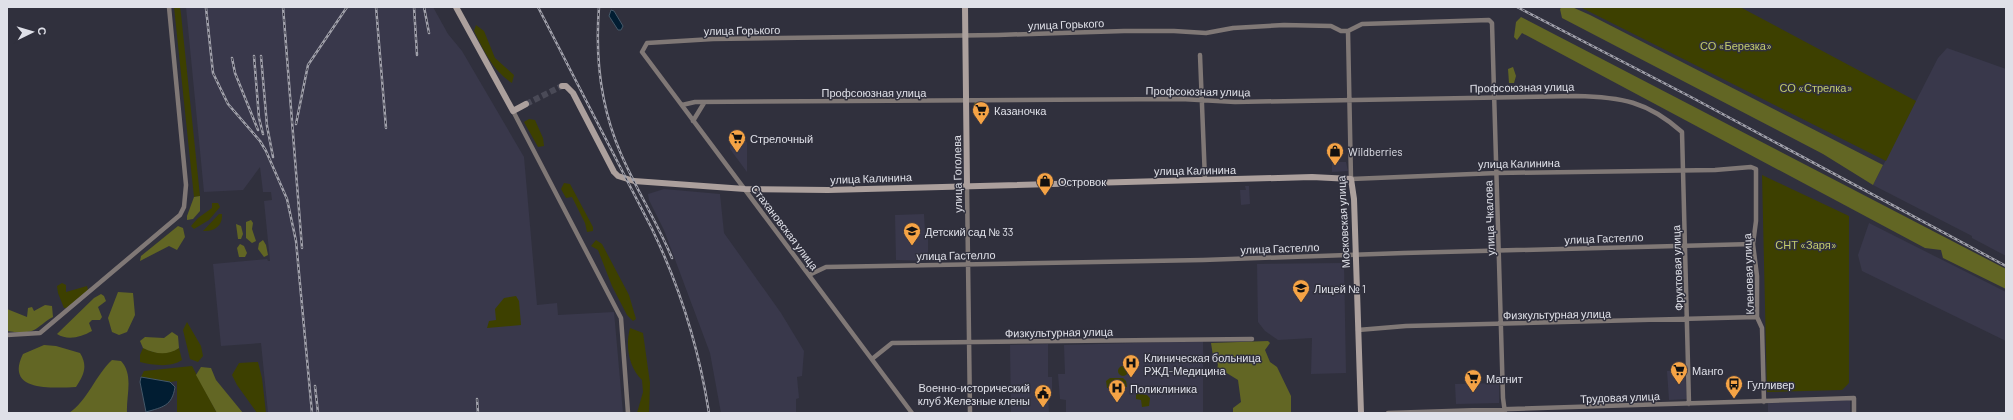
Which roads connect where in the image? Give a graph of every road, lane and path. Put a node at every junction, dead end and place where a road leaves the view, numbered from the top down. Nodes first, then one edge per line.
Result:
1 (169, 7) edge
2 (456, 7) edge
3 (964, 7) edge
4 (1348, 31) junction
5 (965, 36) junction
6 (642, 52) joint
7 (1200, 55) dead end
8 (562, 86) dead end
9 (1494, 96) junction
10 (965, 100) junction
11 (1200, 101) junction
12 (1350, 101) junction
13 (704, 103) junction
14 (526, 104) tunnel mouth
15 (682, 105) junction
16 (513, 111) junction
17 (693, 120) junction
18 (1682, 132) joint
19 (1756, 169) joint
20 (1683, 170) junction
21 (1497, 173) junction
22 (1351, 179) junction
23 (1205, 180) junction
24 (967, 186) junction
25 (745, 190) junction
26 (1753, 244) junction
27 (1685, 246) junction
28 (1499, 250) junction
29 (1356, 255) junction
30 (968, 264) junction
31 (810, 275) junction
32 (1757, 317) junction
33 (1687, 320) junction
34 (1502, 325) junction
35 (1358, 330) junction
36 (7, 335) edge
37 (1252, 339) dead end
38 (969, 343) junction
39 (872, 359) junction
40 (1764, 402) junction
41 (1689, 404) junction
42 (1505, 411) edge
43 (628, 413) edge
44 (912, 413) edge
45 (970, 413) edge
46 (1361, 413) edge
47 (1388, 413) edge
48 (1854, 413) edge

1 - 36 street
2 - 16 main road
3 - 5 main road, улица Гоголева
4 - 5 street, улица Горького
4 - 9 street, улица Чкалова
4 - 12 street, Московская улица
5 - 6 street, улица Горького
5 - 10 main road, улица Гоголева
6 - 15 street, Стахановская улица
7 - 11 street
8 - 25 main road, улица Калинина
9 - 12 street, Профсоюзная улица
9 - 18 street, Профсоюзная улица
9 - 21 street, улица Чкалова
10 - 11 street, Профсоюзная улица
10 - 13 street, Профсоюзная улица
10 - 24 main road, улица Гоголева
11 - 12 street, Профсоюзная улица
11 - 23 street
12 - 22 street, Московская улица
13 - 15 street, Профсоюзная улица
13 - 17 street
14 - 16 main road
15 - 17 street, Стахановская улица
16 - 43 street
17 - 25 street, Стахановская улица
18 - 20 street, Фруктовая улица
19 - 20 street, улица Калинина
19 - 26 street, Кленовая улица
20 - 21 street, улица Калинина
20 - 27 street, Фруктовая улица
21 - 22 street, улица Калинина
21 - 28 street, улица Чкалова
22 - 23 main road, улица Калинина
22 - 29 main road, Московская улица
23 - 24 main road, улица Калинина
24 - 25 main road, улица Калинина
24 - 30 street, улица Гоголева
25 - 31 street, Стахановская улица
26 - 27 street, улица Гастелло
26 - 32 street, Кленовая улица
27 - 28 street, улица Гастелло
27 - 33 street, Фруктовая улица
28 - 29 street, улица Гастелло
28 - 34 street, улица Чкалова
29 - 30 street, улица Гастелло
29 - 35 main road, Московская улица
30 - 31 street, улица Гастелло
30 - 38 street, улица Гоголева
31 - 39 street, Стахановская улица
32 - 33 street, Физкультурная улица
32 - 40 street, Кленовая улица
33 - 34 street, Физкультурная улица
33 - 41 street, Фруктовая улица
34 - 35 street, Физкультурная улица
34 - 42 street, улица Чкалова
35 - 46 main road, Московская улица
37 - 38 street, Физкультурная улица
38 - 39 street, Физкультурная улица
38 - 45 street, улица Гоголева
39 - 44 street, Стахановская улица
40 - 41 street, Трудовая улица
40 - 48 street, Трудовая улица
41 - 42 street, Трудовая улица
42 - 47 street, Трудовая улица

